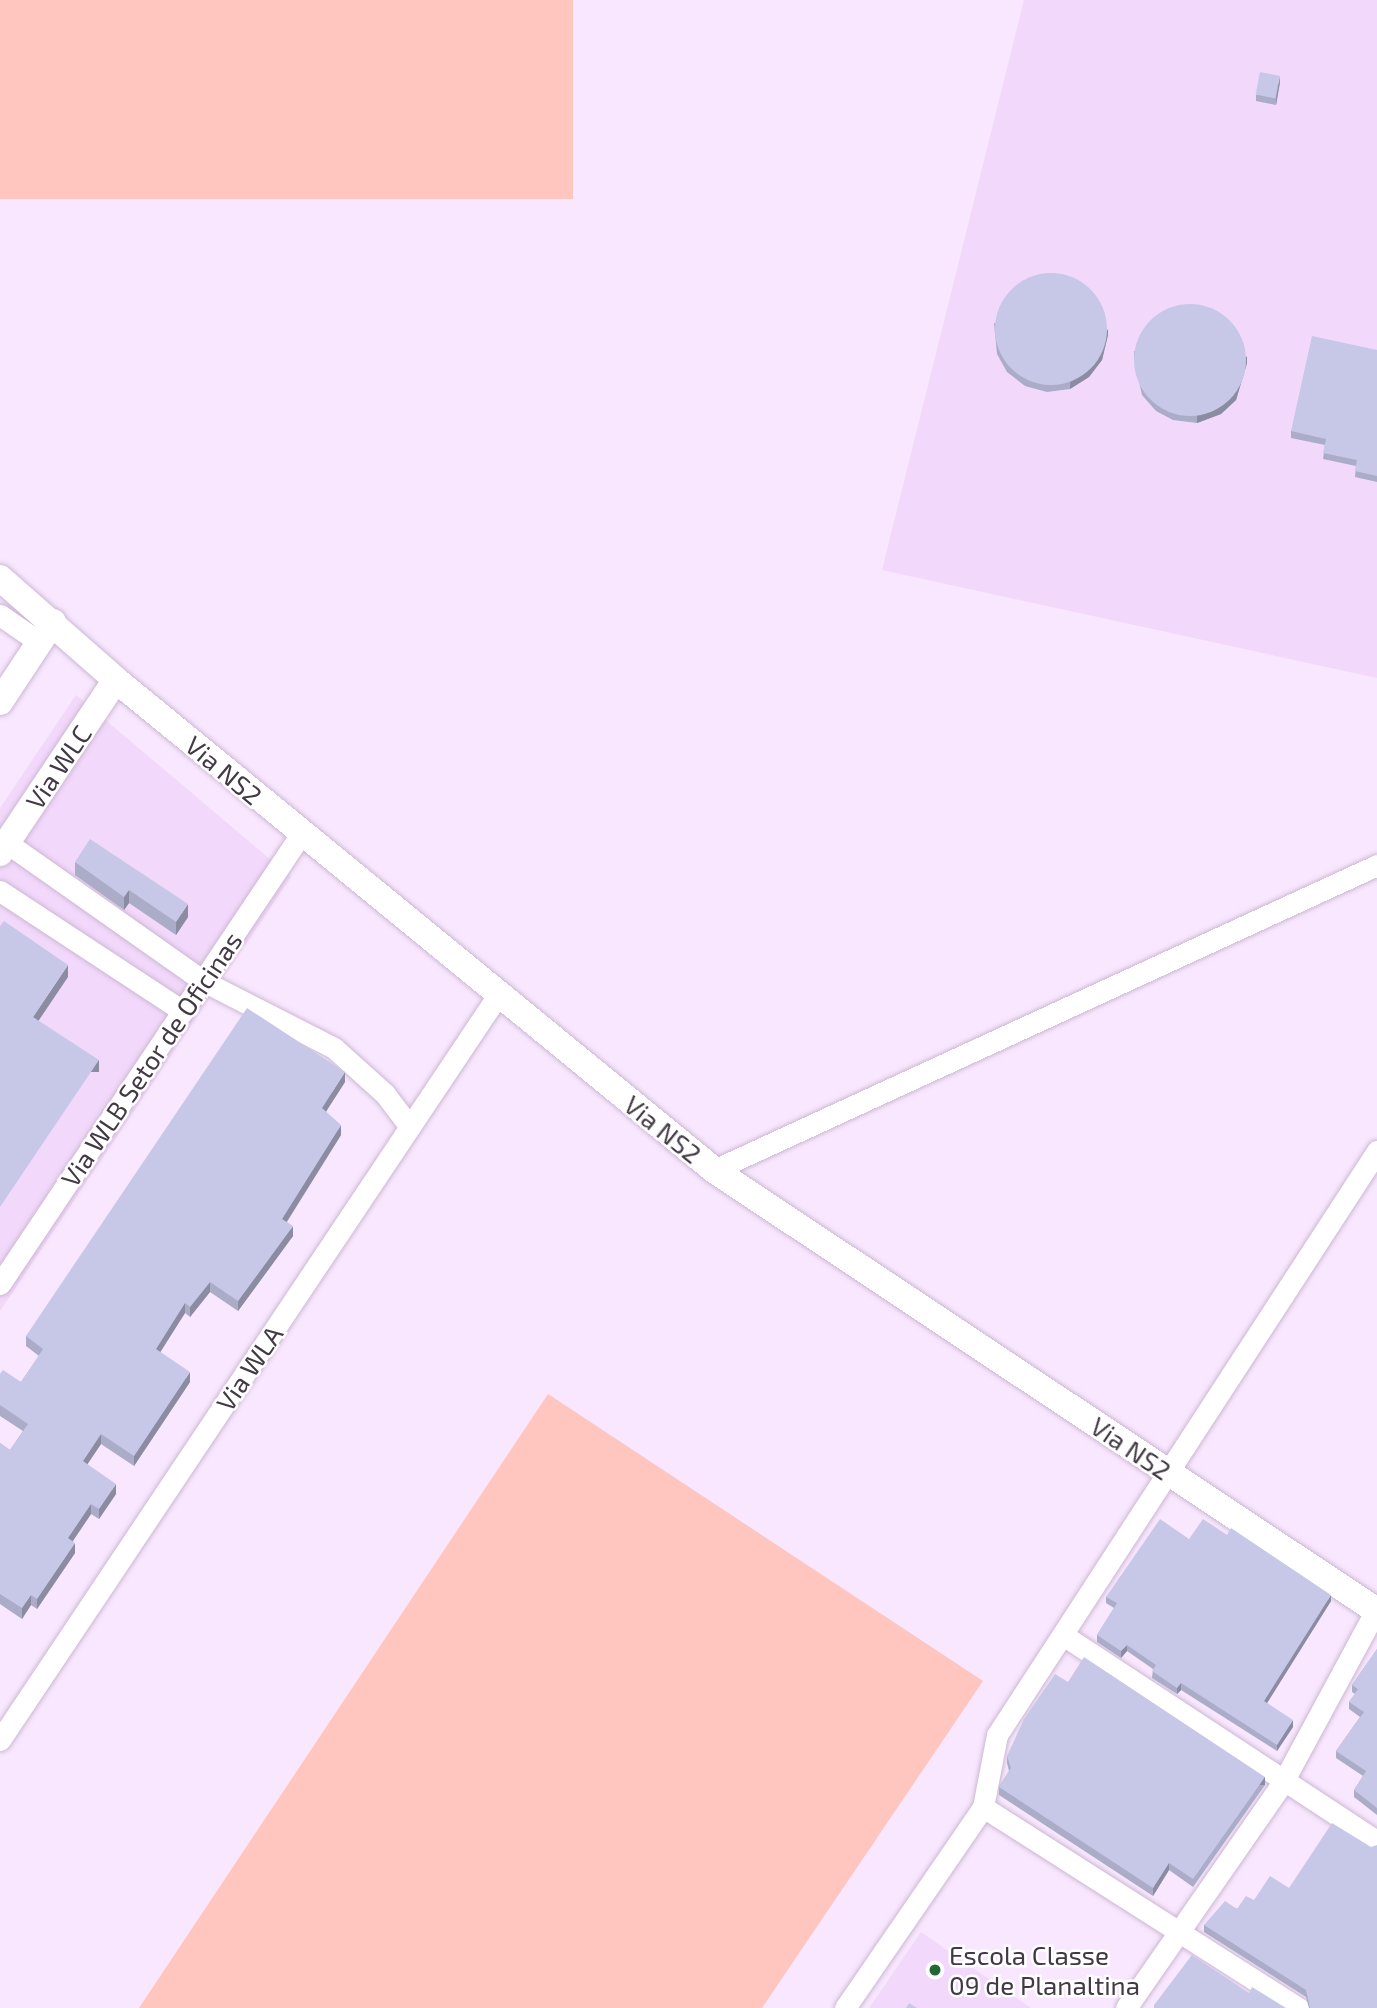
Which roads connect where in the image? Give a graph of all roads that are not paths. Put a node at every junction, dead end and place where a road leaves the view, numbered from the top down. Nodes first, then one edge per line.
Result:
1 (0, 578) edge
2 (0, 615) edge
3 (46, 632) junction
4 (116, 680) junction
5 (0, 702) edge
6 (301, 834) junction
7 (4, 848) edge
8 (1377, 864) edge
9 (0, 891) edge
10 (203, 981) junction
11 (498, 995) junction
12 (183, 1010) junction
13 (410, 1127) junction
14 (1377, 1151) edge
15 (714, 1170) junction
16 (0, 1284) edge
17 (1165, 1471) junction
18 (1376, 1611) edge
19 (1063, 1635) junction
20 (0, 1740) edge
21 (1283, 1782) junction
22 (983, 1807) junction
23 (1377, 1841) edge
24 (1178, 1929) junction
25 (845, 2008) edge
26 (1126, 2008) edge
27 (1299, 2008) edge

1 - 3 street, Via NS2
2 - 3 street
3 - 4 street, Via NS2
3 - 5 street
4 - 6 street, Via NS2
4 - 7 street, Via WLC
6 - 10 street, Via WLB Setor de Oficinas
6 - 11 street, Via NS2
7 - 10 street
8 - 15 street
9 - 12 street
10 - 12 street, Via WLB Setor de Oficinas
10 - 13 street
11 - 13 street, Via WLA
11 - 15 street, Via NS2
12 - 16 street, Via WLB Setor de Oficinas
13 - 20 street, Via WLA
14 - 17 street
15 - 17 street, Via NS2
17 - 18 street, Via NS2
17 - 19 street
18 - 21 street
19 - 21 street
19 - 22 street
21 - 23 street
21 - 24 street
22 - 24 street
22 - 25 street
24 - 26 street
24 - 27 street

